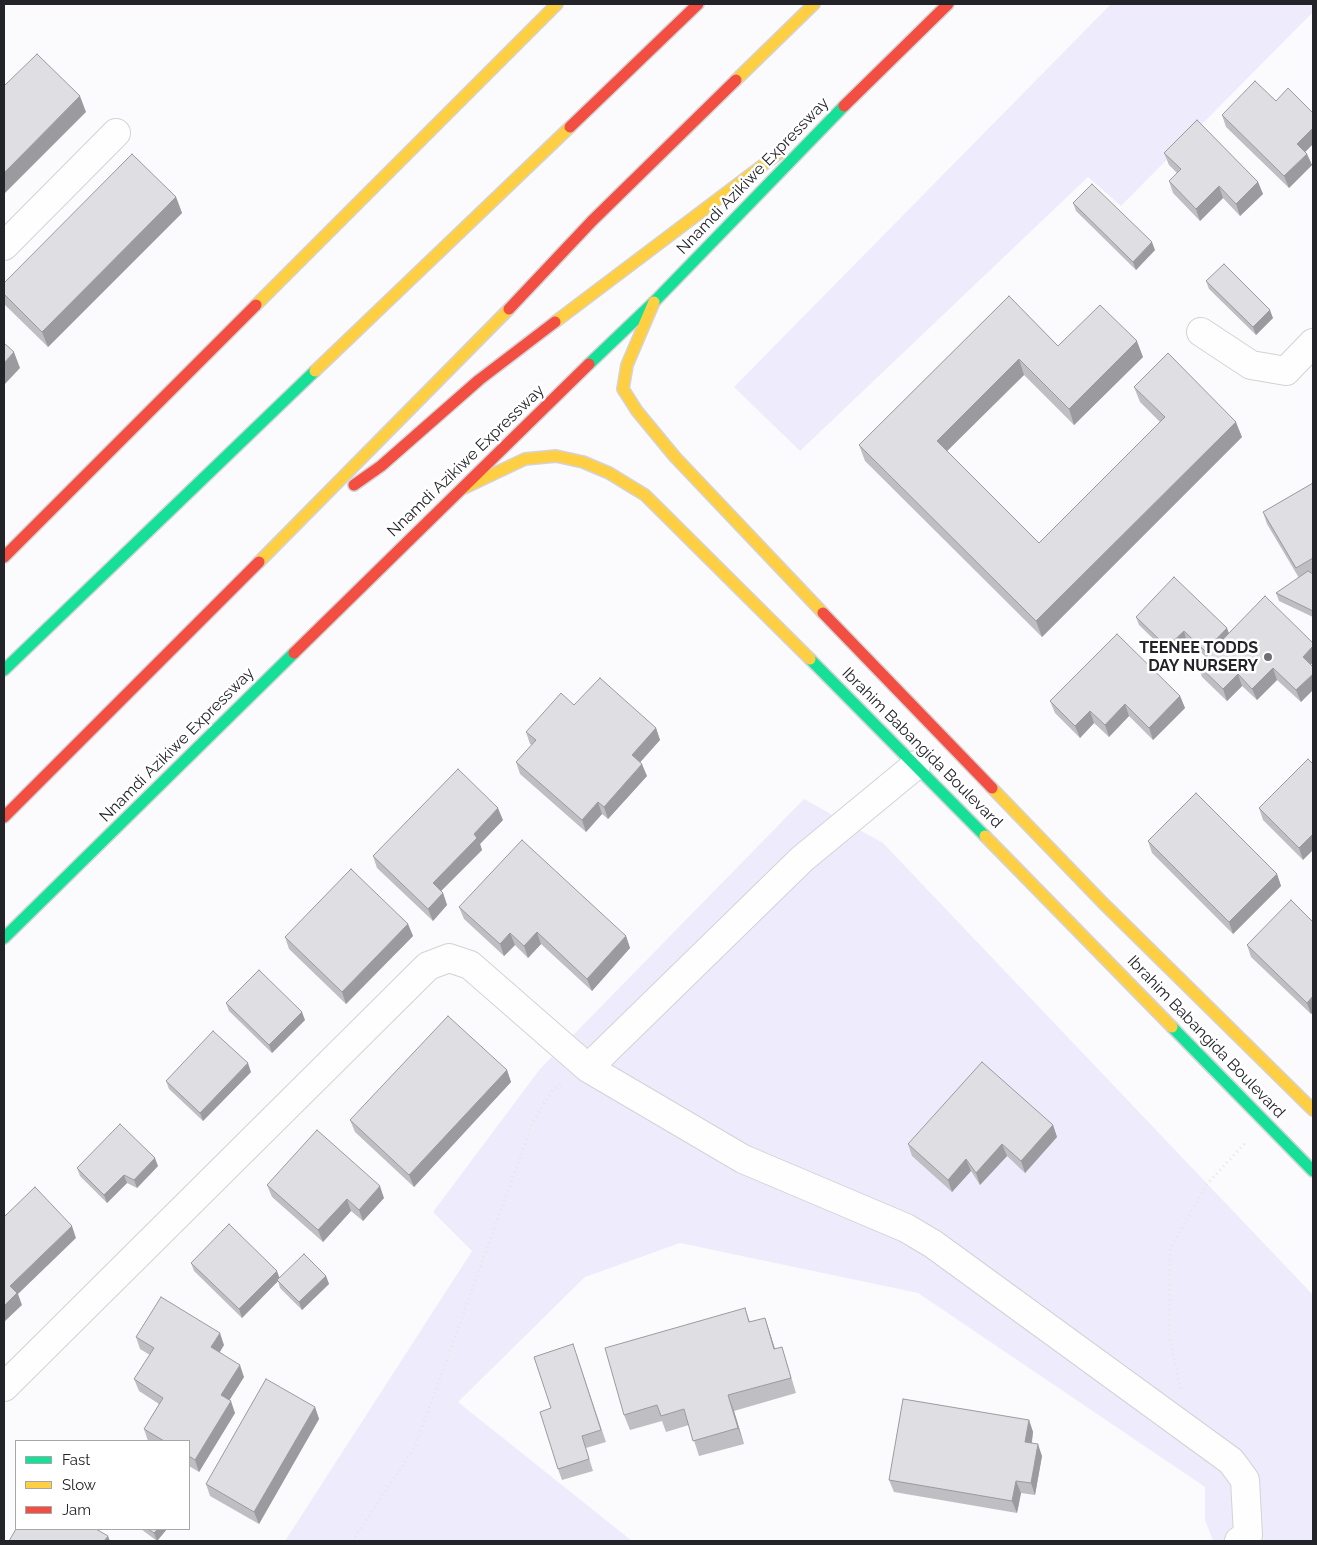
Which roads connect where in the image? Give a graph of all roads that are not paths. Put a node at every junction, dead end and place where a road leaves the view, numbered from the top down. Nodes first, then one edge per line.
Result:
1 (557, 4) edge
2 (698, 4) edge
3 (814, 4) edge
4 (948, 4) edge
5 (858, 92) junction
6 (116, 133) dead end
7 (4, 246) edge
8 (654, 302) junction
9 (1201, 332) dead end
10 (1313, 343) edge
11 (460, 489) junction
12 (280, 539) junction
13 (4, 557) edge
14 (4, 670) edge
15 (916, 765) junction
16 (4, 817) edge
17 (5, 936) edge
18 (588, 1068) junction
19 (1313, 1110) edge
20 (1313, 1171) edge
21 (4, 1388) edge
22 (1247, 1539) edge

1 - 13 main road
2 - 14 main road
3 - 12 main road
4 - 5 main road, Nnamdi Azikiwe Expressway
5 - 8 main road, Nnamdi Azikiwe Expressway
5 - 12 main road
6 - 7 street
8 - 11 main road, Nnamdi Azikiwe Expressway
8 - 19 main road, Ibrahim Babangida Boulevard
9 - 10 street
11 - 15 main road, Ibrahim Babangida Boulevard
11 - 17 main road, Nnamdi Azikiwe Expressway
12 - 16 main road
15 - 18 street
15 - 20 main road, Ibrahim Babangida Boulevard
18 - 21 street
18 - 22 street

